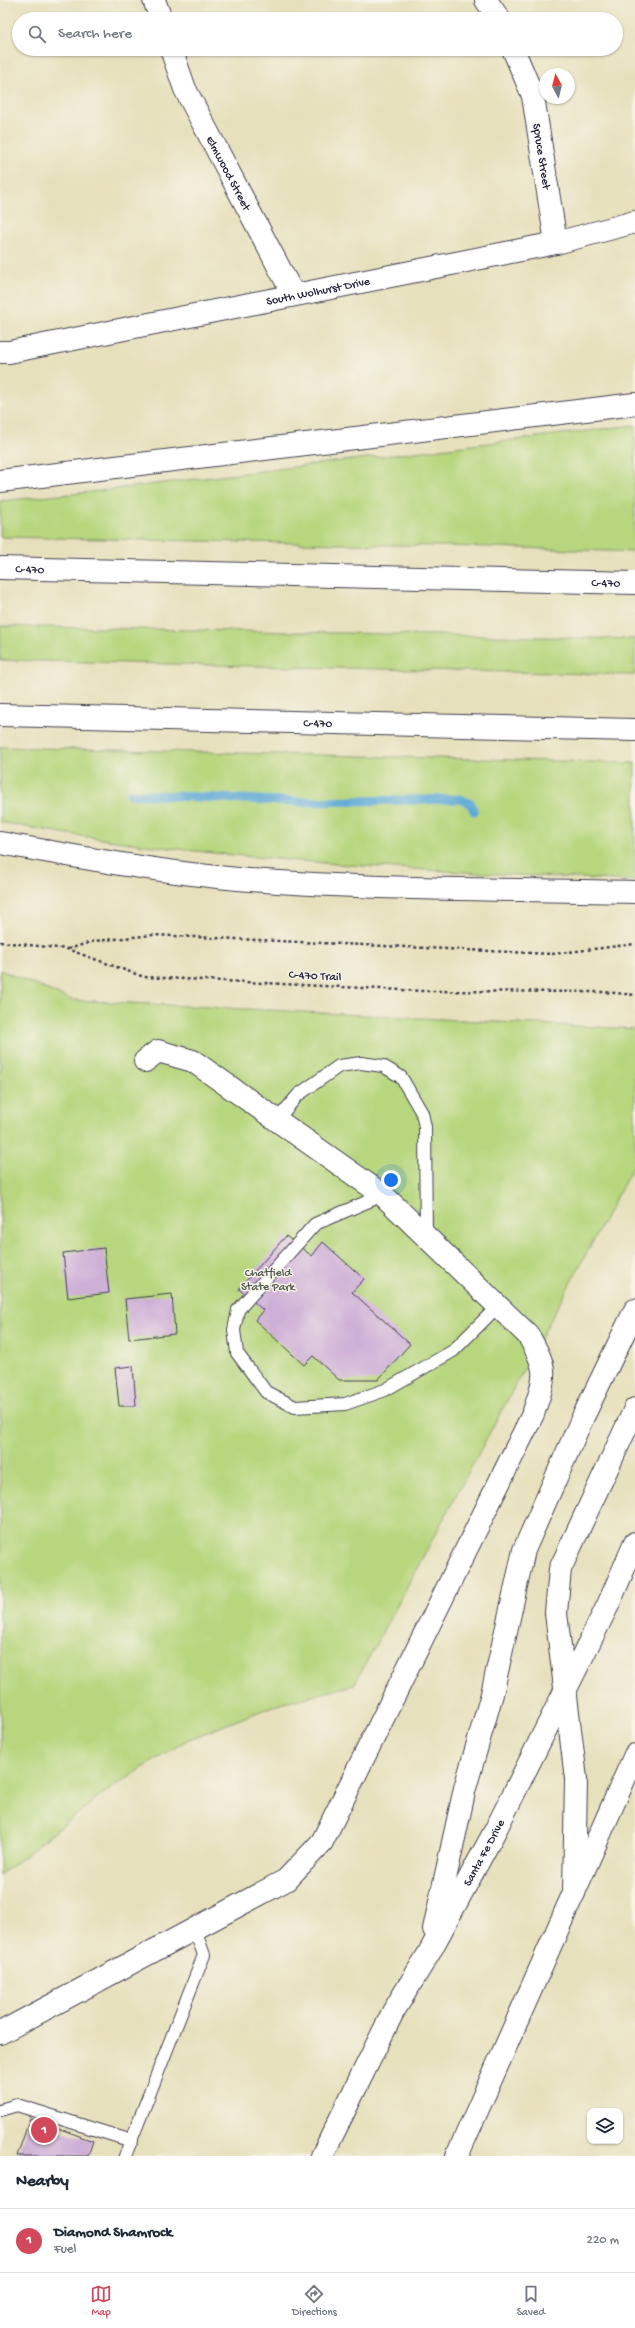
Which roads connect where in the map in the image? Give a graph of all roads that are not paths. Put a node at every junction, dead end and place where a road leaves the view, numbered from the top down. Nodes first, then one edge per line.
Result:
1 (154, 0) edge
2 (486, 0) edge
3 (158, 12) edge
4 (494, 12) edge
5 (173, 56) edge
6 (516, 56) edge
7 (635, 222) edge
8 (556, 243) junction
9 (293, 294) junction
10 (3, 347) edge
11 (635, 404) edge
12 (0, 481) edge
13 (0, 568) edge
14 (635, 583) edge
15 (0, 715) edge
16 (635, 730) edge
17 (0, 843) edge
18 (635, 892) edge
19 (145, 1061) dead end
20 (277, 1120) junction
21 (383, 1195) junction
22 (426, 1236) junction
23 (498, 1306) junction
24 (635, 1310) edge
25 (635, 1409) edge
26 (635, 1543) edge
27 (566, 1689) junction
28 (635, 1756) edge
29 (574, 1893) junction
30 (194, 1930) junction
31 (429, 1954) junction
32 (0, 2033) edge
33 (0, 2110) edge
34 (132, 2141) junction
35 (125, 2156) edge
36 (322, 2156) edge
37 (457, 2156) edge

1 - 3 main road
2 - 4 main road
5 - 9 main road, Elmwood Street
6 - 8 main road, Spruce Street
7 - 8 main road, South Wolhurst Drive
8 - 9 main road, South Wolhurst Drive
9 - 10 main road, South Wolhurst Drive
11 - 12 main road
13 - 14 main road, C-470
15 - 16 main road, C-470
17 - 18 main road
19 - 20 main road
20 - 21 main road
20 - 22 lane
21 - 22 main road
21 - 23 lane
22 - 23 main road
23 - 30 main road
24 - 31 main road
25 - 27 main road
26 - 27 main road, Santa Fe Drive
27 - 29 main road
27 - 31 main road, Santa Fe Drive
28 - 29 main road
29 - 37 main road
30 - 32 main road
30 - 34 lane
31 - 36 main road, Santa Fe Drive
33 - 34 lane
34 - 35 lane

